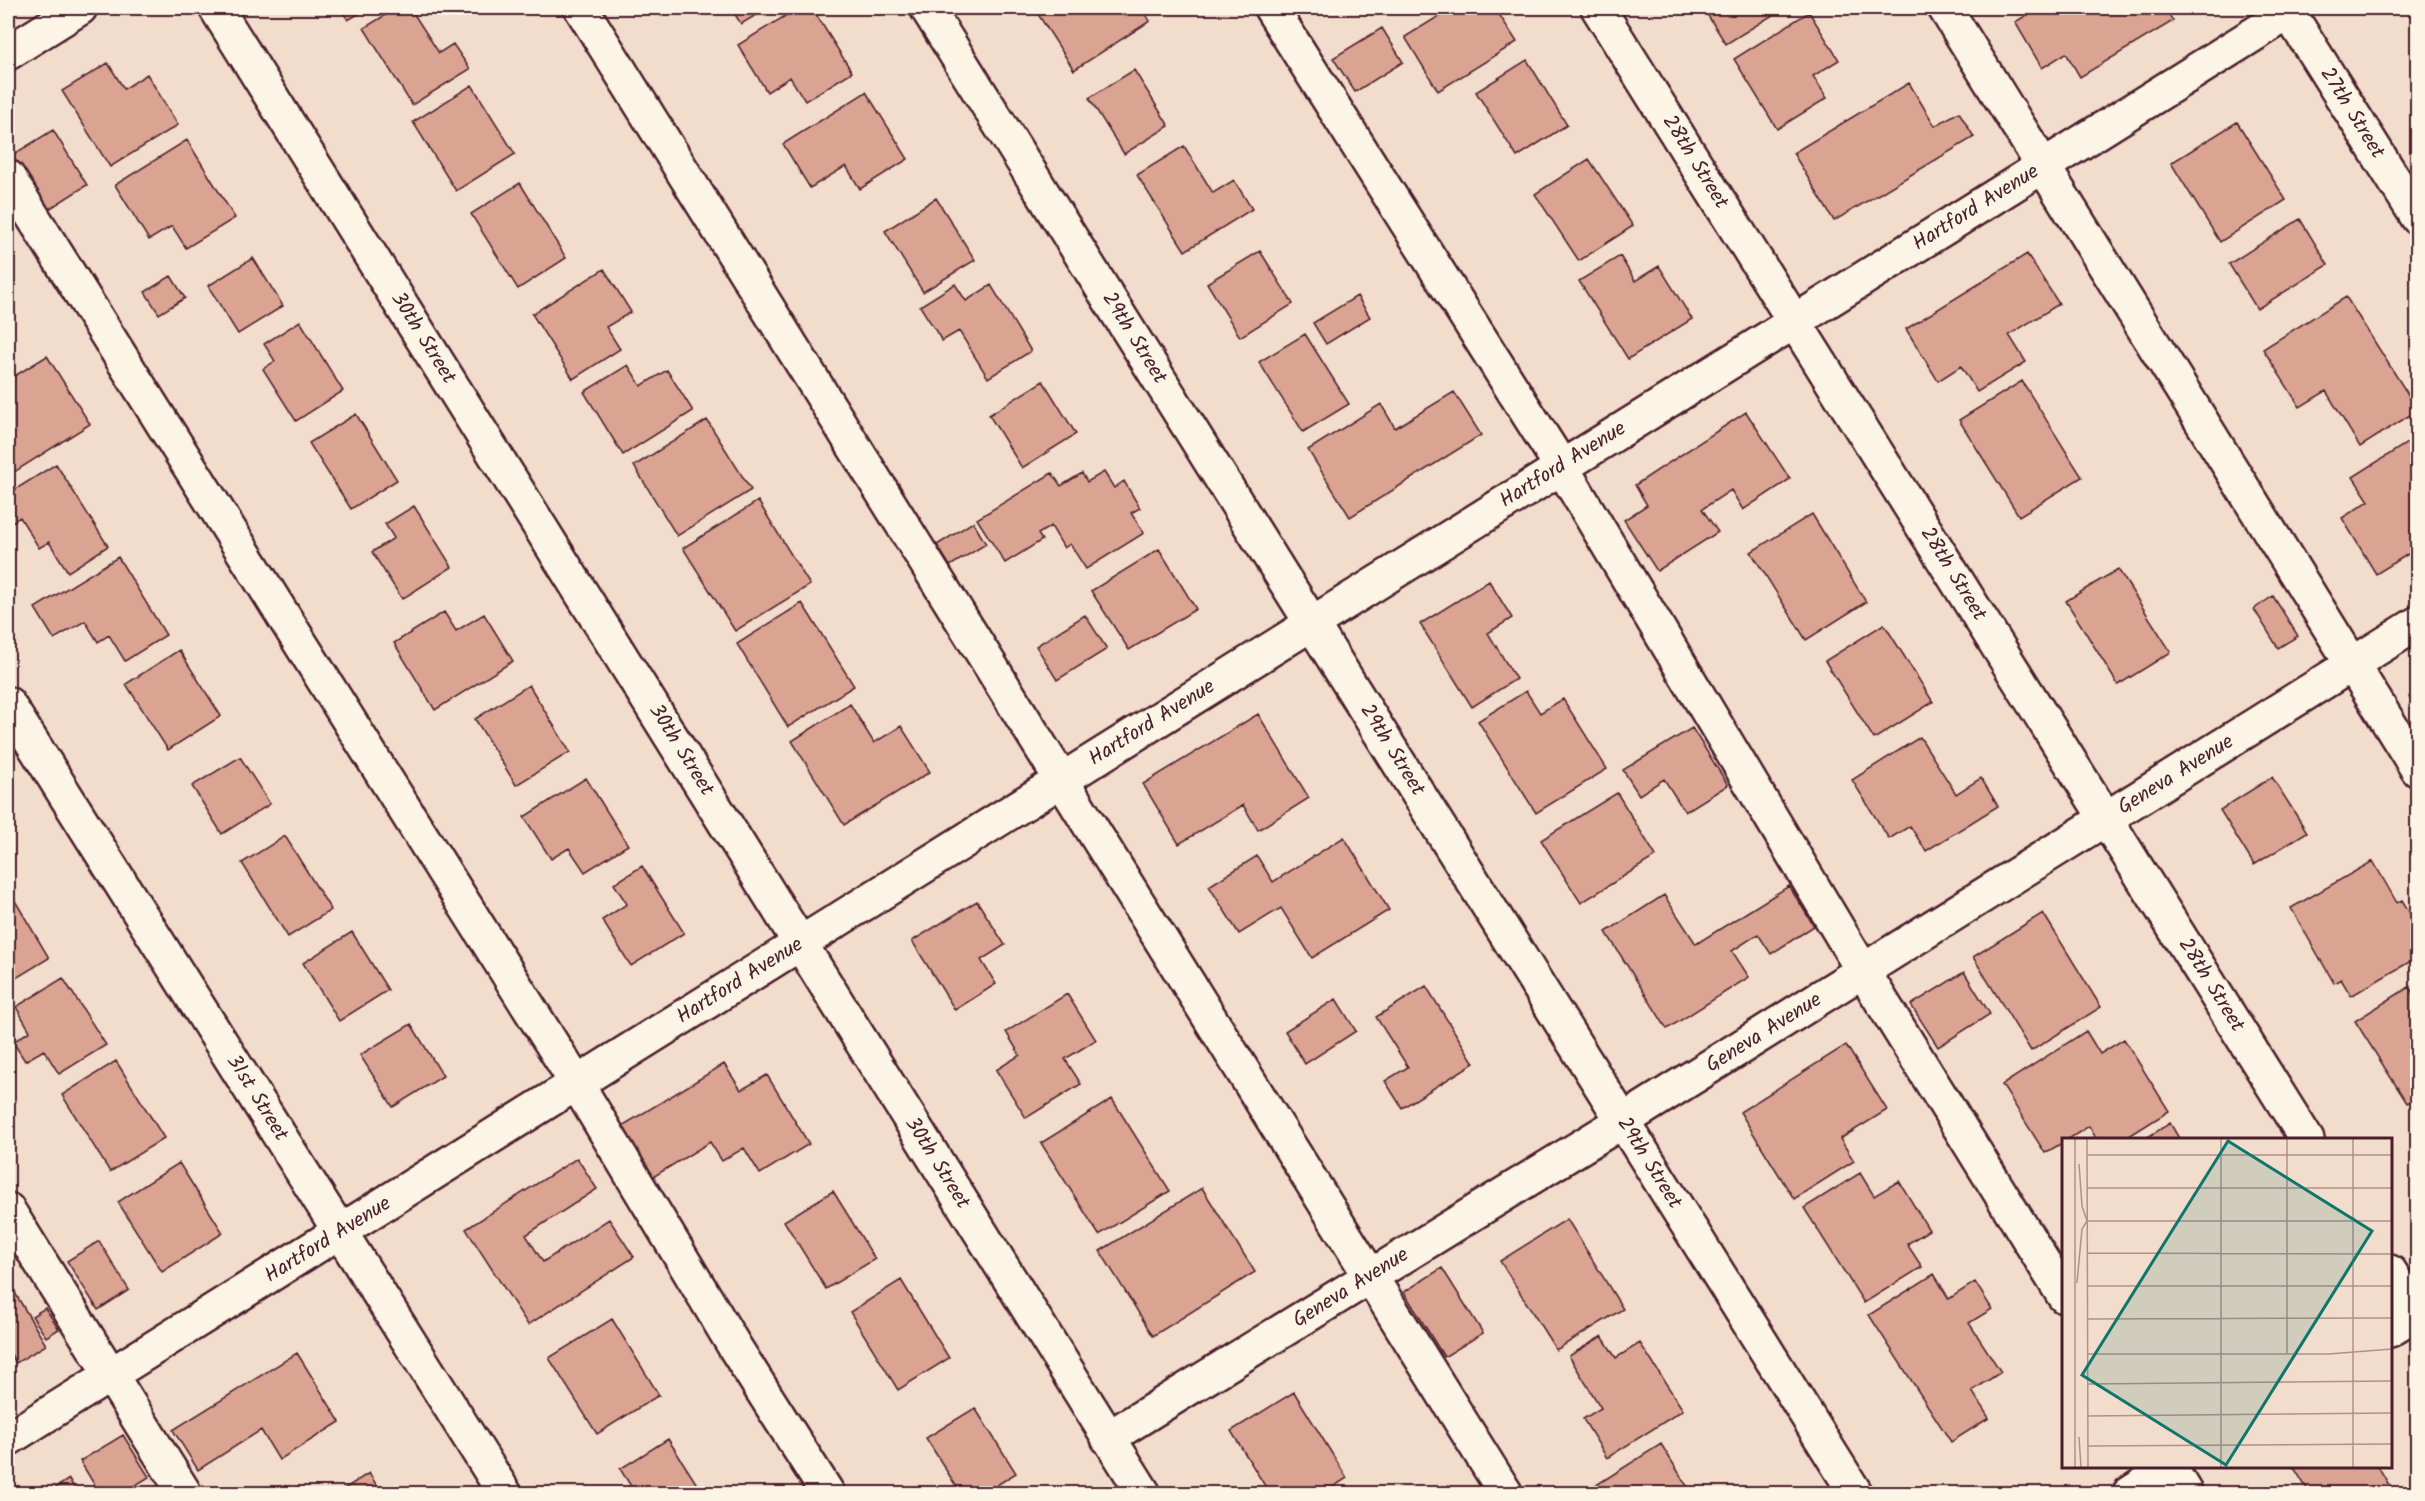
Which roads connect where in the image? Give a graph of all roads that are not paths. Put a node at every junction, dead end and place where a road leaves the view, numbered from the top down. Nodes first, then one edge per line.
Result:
1 (80, 8) edge
2 (216, 8) edge
3 (581, 8) edge
4 (927, 8) edge
5 (1271, 8) edge
6 (1598, 8) edge
7 (1945, 8) edge
8 (2290, 9) edge
9 (8, 53) edge
10 (2044, 165) junction
11 (8, 177) edge
12 (2418, 218) edge
13 (1794, 321) junction
14 (1561, 466) junction
15 (1312, 623) junction
16 (2418, 623) edge
17 (2352, 665) junction
18 (8, 704) edge
19 (2418, 770) edge
20 (1060, 780) junction
21 (2106, 819) junction
22 (801, 943) junction
23 (1863, 971) junction
24 (577, 1084) junction
25 (1623, 1121) junction
26 (2306, 1138) edge
27 (8, 1210) edge
28 (341, 1232) junction
29 (2392, 1274) edge
30 (1370, 1276) junction
31 (2062, 1293) edge
32 (2411, 1318) edge
33 (110, 1375) junction
34 (1108, 1438) junction
35 (8, 1439) edge
36 (2174, 1474) edge
37 (185, 1494) edge
38 (505, 1494) edge
39 (828, 1494) edge
40 (1144, 1494) edge
41 (1506, 1494) edge
42 (1856, 1494) edge
43 (2129, 1494) edge

1 - 9 street
2 - 22 street, 30th Street
3 - 20 street
4 - 15 street, 29th Street
5 - 14 street
6 - 13 street, 28th Street
7 - 10 street
8 - 10 street, Hartford Avenue
8 - 12 street, 27th Street
10 - 13 street, Hartford Avenue
10 - 17 street
11 - 24 street
13 - 14 street, Hartford Avenue
13 - 21 street, 28th Street
14 - 15 street, Hartford Avenue
14 - 23 street
15 - 20 street, Hartford Avenue
15 - 25 street, 29th Street
16 - 17 street, Geneva Avenue
17 - 19 street
17 - 21 street, Geneva Avenue
18 - 28 street, 31st Street
20 - 22 street, Hartford Avenue
20 - 30 street
21 - 23 street, Geneva Avenue
21 - 26 street, 28th Street
22 - 24 street, Hartford Avenue
22 - 34 street, 30th Street
23 - 25 street, Geneva Avenue
23 - 31 street
24 - 28 street, Hartford Avenue
24 - 39 street
25 - 30 street, Geneva Avenue
25 - 42 street, 29th Street
27 - 33 street
28 - 33 street, Hartford Avenue
28 - 38 street, 31st Street
29 - 32 street
30 - 34 street, Geneva Avenue
30 - 41 street
33 - 35 street, Hartford Avenue
33 - 37 street
34 - 40 street, 30th Street
36 - 43 street

